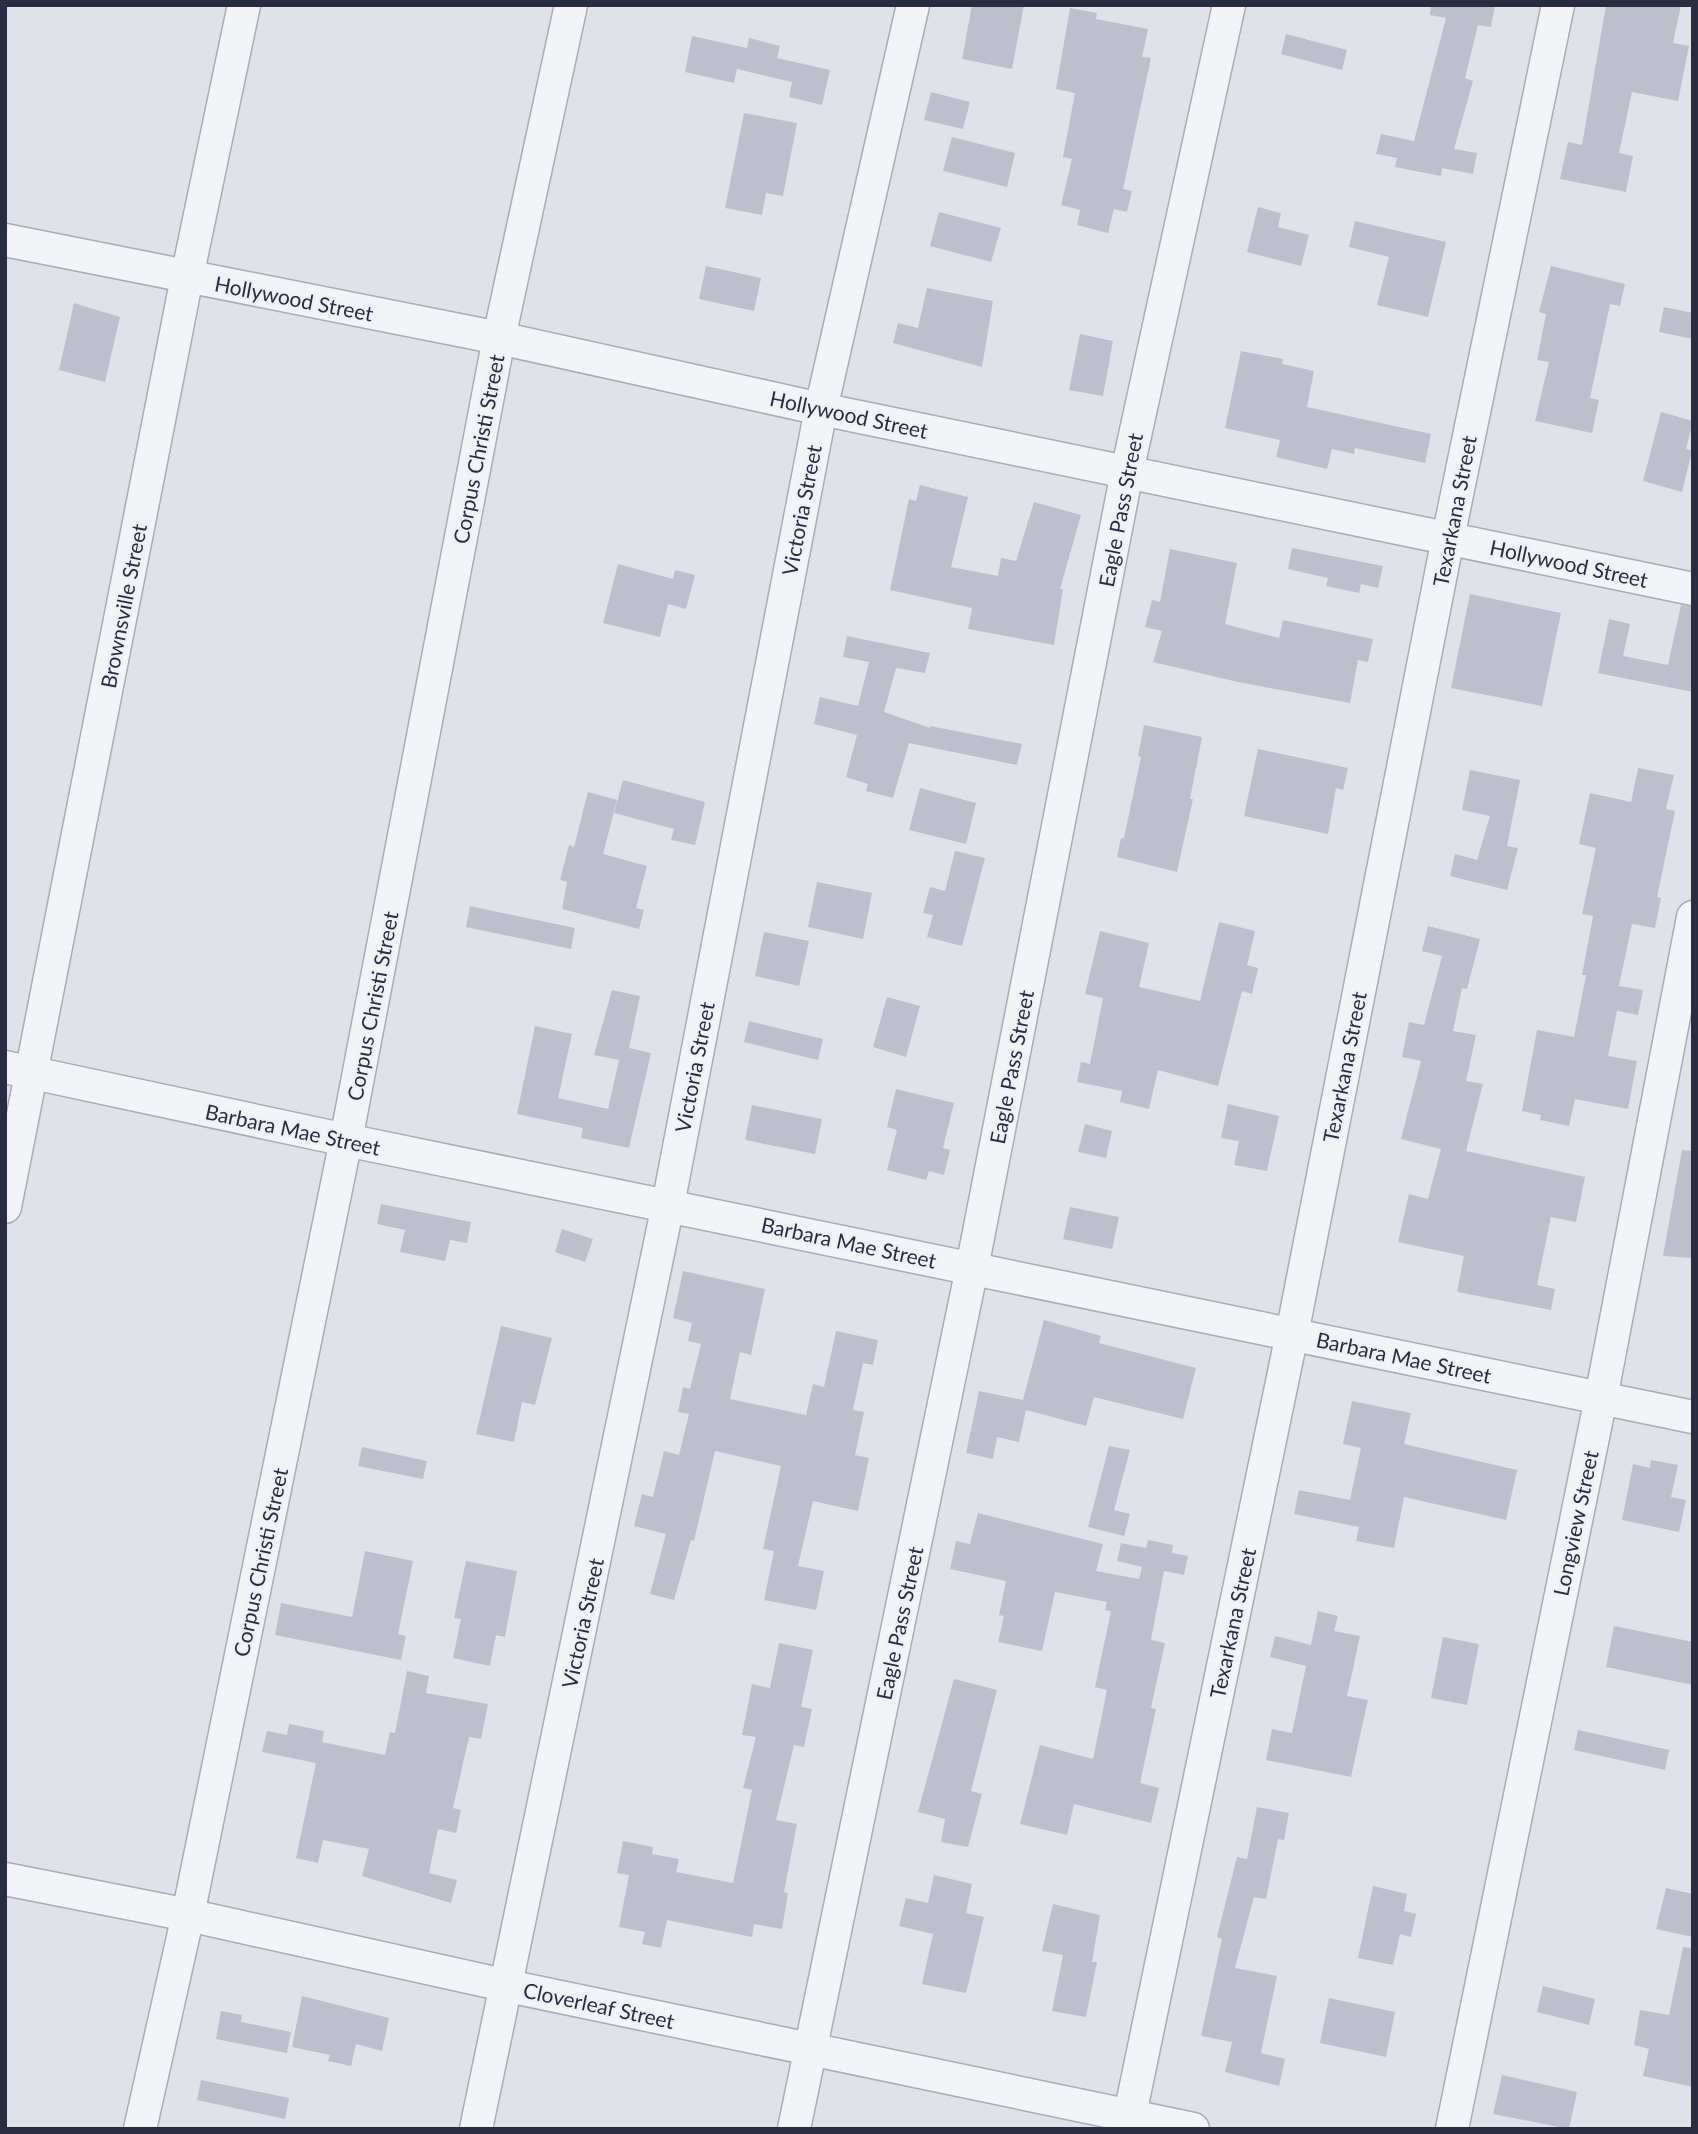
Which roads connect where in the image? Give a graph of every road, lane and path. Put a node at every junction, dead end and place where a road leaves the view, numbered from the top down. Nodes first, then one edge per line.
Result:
1 (244, 5) edge
2 (571, 5) edge
3 (913, 5) edge
4 (1229, 5) edge
5 (1558, 5) edge
6 (5, 240) edge
7 (187, 277) junction
8 (499, 338) junction
9 (821, 409) junction
10 (1127, 472) junction
11 (1448, 538) junction
12 (1693, 589) edge
13 (1693, 917) edge
14 (19, 1070) edge
15 (346, 1140) junction
16 (668, 1205) junction
17 (5, 1207) edge
18 (972, 1268) junction
19 (1292, 1334) junction
20 (1601, 1398) junction
21 (1693, 1417) edge
22 (5, 1879) edge
23 (188, 1915) junction
24 (508, 1986) junction
25 (810, 2049) junction
26 (1128, 2122) edge
27 (140, 2129) edge
28 (476, 2129) edge
29 (794, 2129) edge
30 (1193, 2129) edge
31 (1452, 2129) edge

1 - 7 street, Brownsville Street
2 - 8 street, Corpus Christi Street
3 - 9 street, Victoria Street
4 - 10 street, Eagle Pass Street
5 - 11 street, Texarkana Street
6 - 7 street, Hollywood Street
7 - 8 street, Hollywood Street
7 - 14 street, Brownsville Street
8 - 9 street, Hollywood Street
8 - 15 street, Corpus Christi Street
9 - 10 street, Hollywood Street
9 - 16 street, Victoria Street
10 - 11 street, Hollywood Street
10 - 18 street, Eagle Pass Street
11 - 12 street, Hollywood Street
11 - 19 street, Texarkana Street
13 - 20 street, Longview Street
14 - 15 street, Barbara Mae Street
14 - 17 street, Brownsville Street
15 - 16 street, Barbara Mae Street
15 - 23 street, Corpus Christi Street
16 - 18 street, Barbara Mae Street
16 - 24 street, Victoria Street
18 - 19 street, Barbara Mae Street
18 - 25 street, Eagle Pass Street
19 - 20 street, Barbara Mae Street
19 - 26 street, Texarkana Street
20 - 21 street, Barbara Mae Street
20 - 31 street, Longview Street
22 - 23 street, Cloverleaf Street
23 - 24 street, Cloverleaf Street
23 - 27 street, Corpus Christi Street
24 - 25 street, Cloverleaf Street
24 - 28 street, Victoria Street
25 - 26 street, Cloverleaf Street
25 - 29 street, Eagle Pass Street
26 - 30 street, Cloverleaf Street

